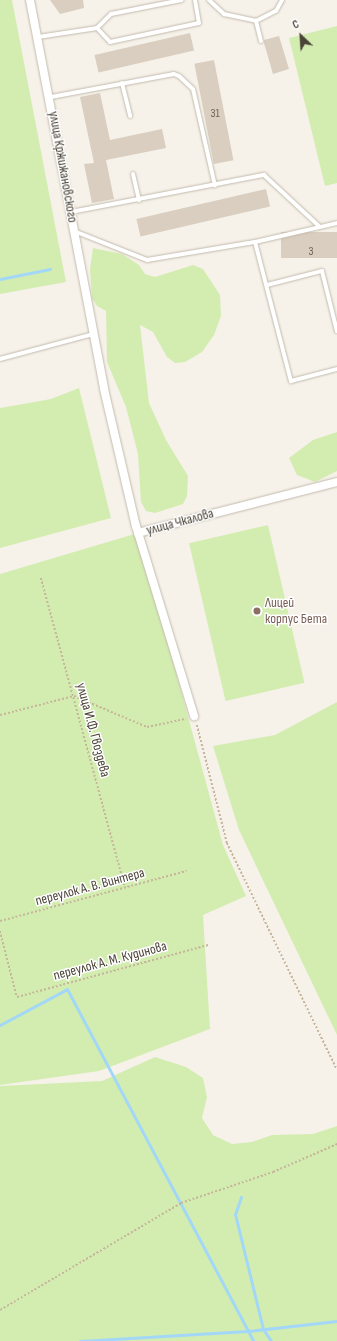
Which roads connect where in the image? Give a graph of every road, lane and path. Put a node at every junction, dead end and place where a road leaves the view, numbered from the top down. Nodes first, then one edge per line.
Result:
1 (30, 0) edge
2 (182, 0) edge
3 (195, 0) edge
4 (209, 0) edge
5 (282, 0) edge
6 (256, 21) junction
7 (98, 28) junction
8 (38, 37) junction
9 (261, 41) dead end
10 (122, 84) junction
11 (51, 97) junction
12 (130, 116) dead end
13 (133, 174) dead end
14 (215, 186) junction
15 (139, 200) junction
16 (72, 212) junction
17 (337, 223) edge
18 (320, 227) junction
19 (74, 231) junction
20 (255, 242) junction
21 (267, 285) junction
22 (337, 331) edge
23 (93, 334) junction
24 (0, 358) edge
25 (337, 369) edge
26 (337, 482) edge
27 (138, 533) junction
28 (41, 578) dead end
29 (74, 696) junction
30 (0, 715) edge
31 (194, 716) junction
32 (186, 871) dead end
33 (125, 888) junction
34 (0, 921) edge
35 (0, 931) edge
36 (208, 945) dead end
37 (337, 1070) edge
38 (337, 1144) edge
39 (0, 1310) edge

1 - 8 street, улица Кржижановского
2 - 7 lane
3 - 7 lane
4 - 6 lane
5 - 6 lane
6 - 9 lane
7 - 8 lane
8 - 11 street, улица Кржижановского
10 - 11 lane
10 - 12 lane
10 - 14 lane
11 - 16 street, улица Кржижановского
13 - 15 lane
14 - 15 lane
14 - 18 lane
15 - 16 lane
16 - 19 street, улица Кржижановского
17 - 18 lane
18 - 20 lane
19 - 20 lane
19 - 23 street, улица Кржижановского
20 - 21 lane
21 - 22 lane
21 - 25 lane
23 - 24 lane
23 - 27 street, улица Кржижановского
26 - 27 street, улица Чкалова
27 - 31 street, улица Чкалова
28 - 29 path, улица И.Ф. Гвоздева
29 - 30 path
29 - 31 path
29 - 33 path, улица И.Ф. Гвоздева
31 - 37 path
32 - 33 path, переулок А. В. Винтера
33 - 34 path, переулок А. В. Винтера
35 - 36 path, переулок А. М. Кудинова
38 - 39 path

